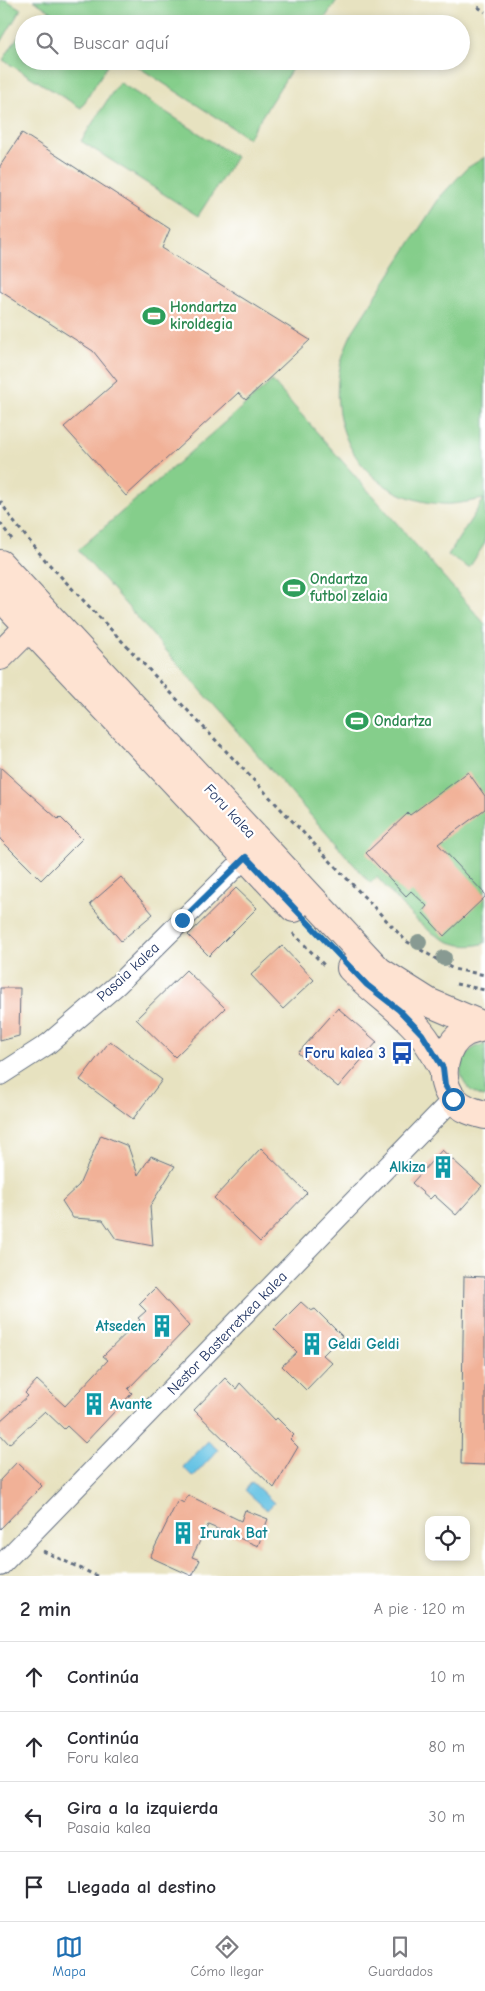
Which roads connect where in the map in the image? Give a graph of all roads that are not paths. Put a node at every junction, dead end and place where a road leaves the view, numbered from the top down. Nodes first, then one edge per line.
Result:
1 (0, 564) edge
2 (0, 596) edge
3 (29, 627) junction
4 (0, 656) edge
5 (246, 857) junction
6 (485, 1026) edge
7 (443, 1068) junction
8 (0, 1075) edge
9 (453, 1099) junction
10 (483, 1116) edge
11 (0, 1566) edge

1 - 6 street, Foru kalea
2 - 3 street, Foru kalea
3 - 4 street
3 - 5 street, Foru kalea
5 - 7 street, Foru kalea
5 - 8 street, Pasaia kalea
6 - 7 street
7 - 9 street, Foru kalea
9 - 10 street
9 - 11 street, Nestor Basterretxea kalea

